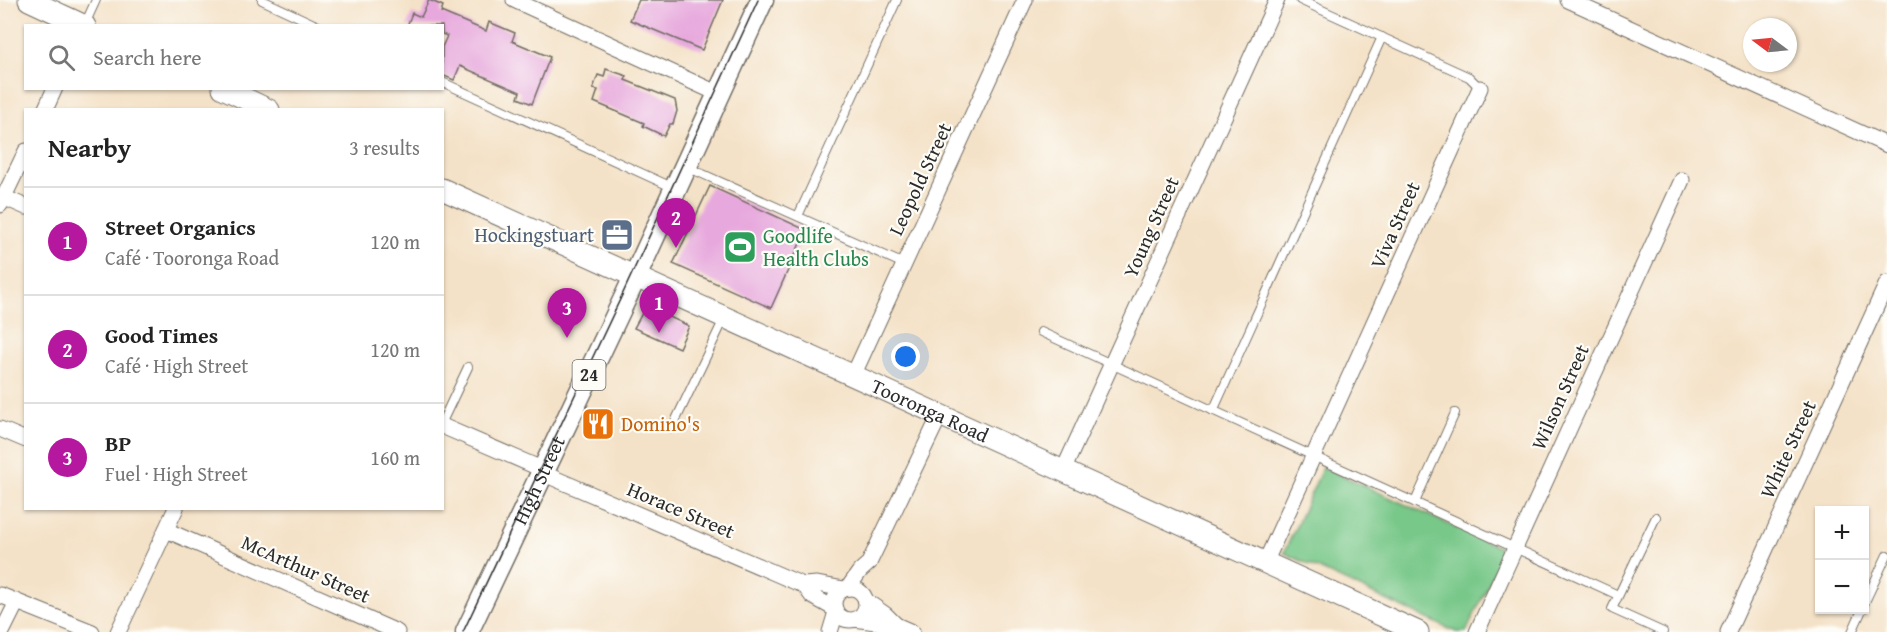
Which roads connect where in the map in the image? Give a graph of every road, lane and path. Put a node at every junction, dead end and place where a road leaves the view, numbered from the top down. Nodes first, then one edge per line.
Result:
1 (29, 0) edge
2 (96, 0) edge
3 (262, 0) edge
4 (514, 0) edge
5 (762, 0) edge
6 (897, 0) edge
7 (1025, 0) edge
8 (1278, 0) edge
9 (1300, 0) edge
10 (1568, 0) edge
11 (83, 24) edge
12 (85, 24) edge
13 (314, 24) edge
14 (1382, 37) junction
15 (444, 83) edge
16 (1480, 88) joint
17 (54, 90) edge
18 (227, 90) edge
19 (719, 94) junction
20 (46, 108) edge
21 (265, 108) edge
22 (1887, 145) edge
23 (24, 155) edge
24 (686, 166) junction
25 (1682, 180) dead end
26 (675, 189) junction
27 (444, 190) edge
28 (2, 201) edge
29 (24, 206) edge
30 (798, 216) junction
31 (904, 264) junction
32 (635, 277) junction
33 (1887, 283) edge
34 (725, 317) junction
35 (1041, 332) dead end
36 (1112, 364) junction
37 (468, 367) dead end
38 (853, 376) junction
39 (1213, 411) junction
40 (1455, 413) dead end
41 (940, 415) junction
42 (444, 420) edge
43 (444, 425) edge
44 (672, 428) dead end
45 (0, 429) edge
46 (24, 439) edge
47 (1313, 456) junction
48 (1063, 471) junction
49 (543, 472) junction
50 (1415, 502) junction
51 (175, 510) edge
52 (1656, 517) dead end
53 (166, 530) junction
54 (1515, 548) junction
55 (1887, 555) edge
56 (869, 563) junction
57 (1265, 563) junction
58 (804, 585) junction
59 (846, 588) junction
60 (1869, 593) edge
61 (0, 595) edge
62 (1618, 596) junction
63 (865, 598) junction
64 (16, 602) junction
65 (835, 611) junction
66 (1860, 614) edge
67 (850, 624) edge
68 (896, 625) junction
69 (2, 632) edge
70 (92, 632) edge
71 (118, 632) edge
72 (397, 632) edge
73 (467, 632) edge
74 (830, 632) edge
75 (912, 632) edge
76 (1418, 632) edge
77 (1477, 632) edge
78 (1663, 632) edge
79 (1728, 632) edge
80 (1852, 632) edge

1 - 11 main road
2 - 12 lane
3 - 13 lane
4 - 19 street
5 - 19 main road, High Street / 24
6 - 30 lane
7 - 31 street, Leopold Street
8 - 36 street, Young Street
9 - 14 lane, Viva Street
10 - 22 street
14 - 16 lane, Viva Street
14 - 39 lane
15 - 26 lane
16 - 47 street, Viva Street
17 - 20 street
18 - 21 main road
19 - 24 main road, High Street / 24
23 - 28 street
24 - 26 main road, High Street / 24
24 - 30 lane
25 - 54 street, Wilson Street
26 - 32 main road, High Street / 24
27 - 32 main road, Tooronga Road
28 - 29 street
30 - 31 lane
31 - 38 street, Leopold Street
32 - 34 main road, Tooronga Road
32 - 49 main road, High Street / 24
33 - 79 street, White Street
34 - 38 main road, Tooronga Road
34 - 44 lane
35 - 36 lane
36 - 39 lane
36 - 48 street, Young Street
37 - 42 lane
38 - 41 main road, Tooronga Road
39 - 47 lane
40 - 50 lane
41 - 48 main road, Tooronga Road
41 - 56 street
43 - 49 street, Horace Street
45 - 46 street
47 - 50 lane
47 - 57 street, Viva Street
48 - 57 main road, Tooronga Road
49 - 58 street, Horace Street
49 - 73 main road, High Street / 24
50 - 54 lane
51 - 53 street
52 - 62 lane
53 - 71 street
53 - 72 street, McArthur Street
54 - 62 lane
54 - 77 street, Wilson Street
55 - 60 lane
56 - 59 street
56 - 63 street
57 - 76 main road, Tooronga Road
58 - 59 street, Horace Street
58 - 65 street, Horace Street
59 - 63 street
59 - 65 street
61 - 64 street
62 - 78 lane
63 - 67 street
63 - 68 street
64 - 69 street
64 - 70 street
65 - 67 street
65 - 74 street
66 - 80 lane
67 - 68 street
68 - 75 street

